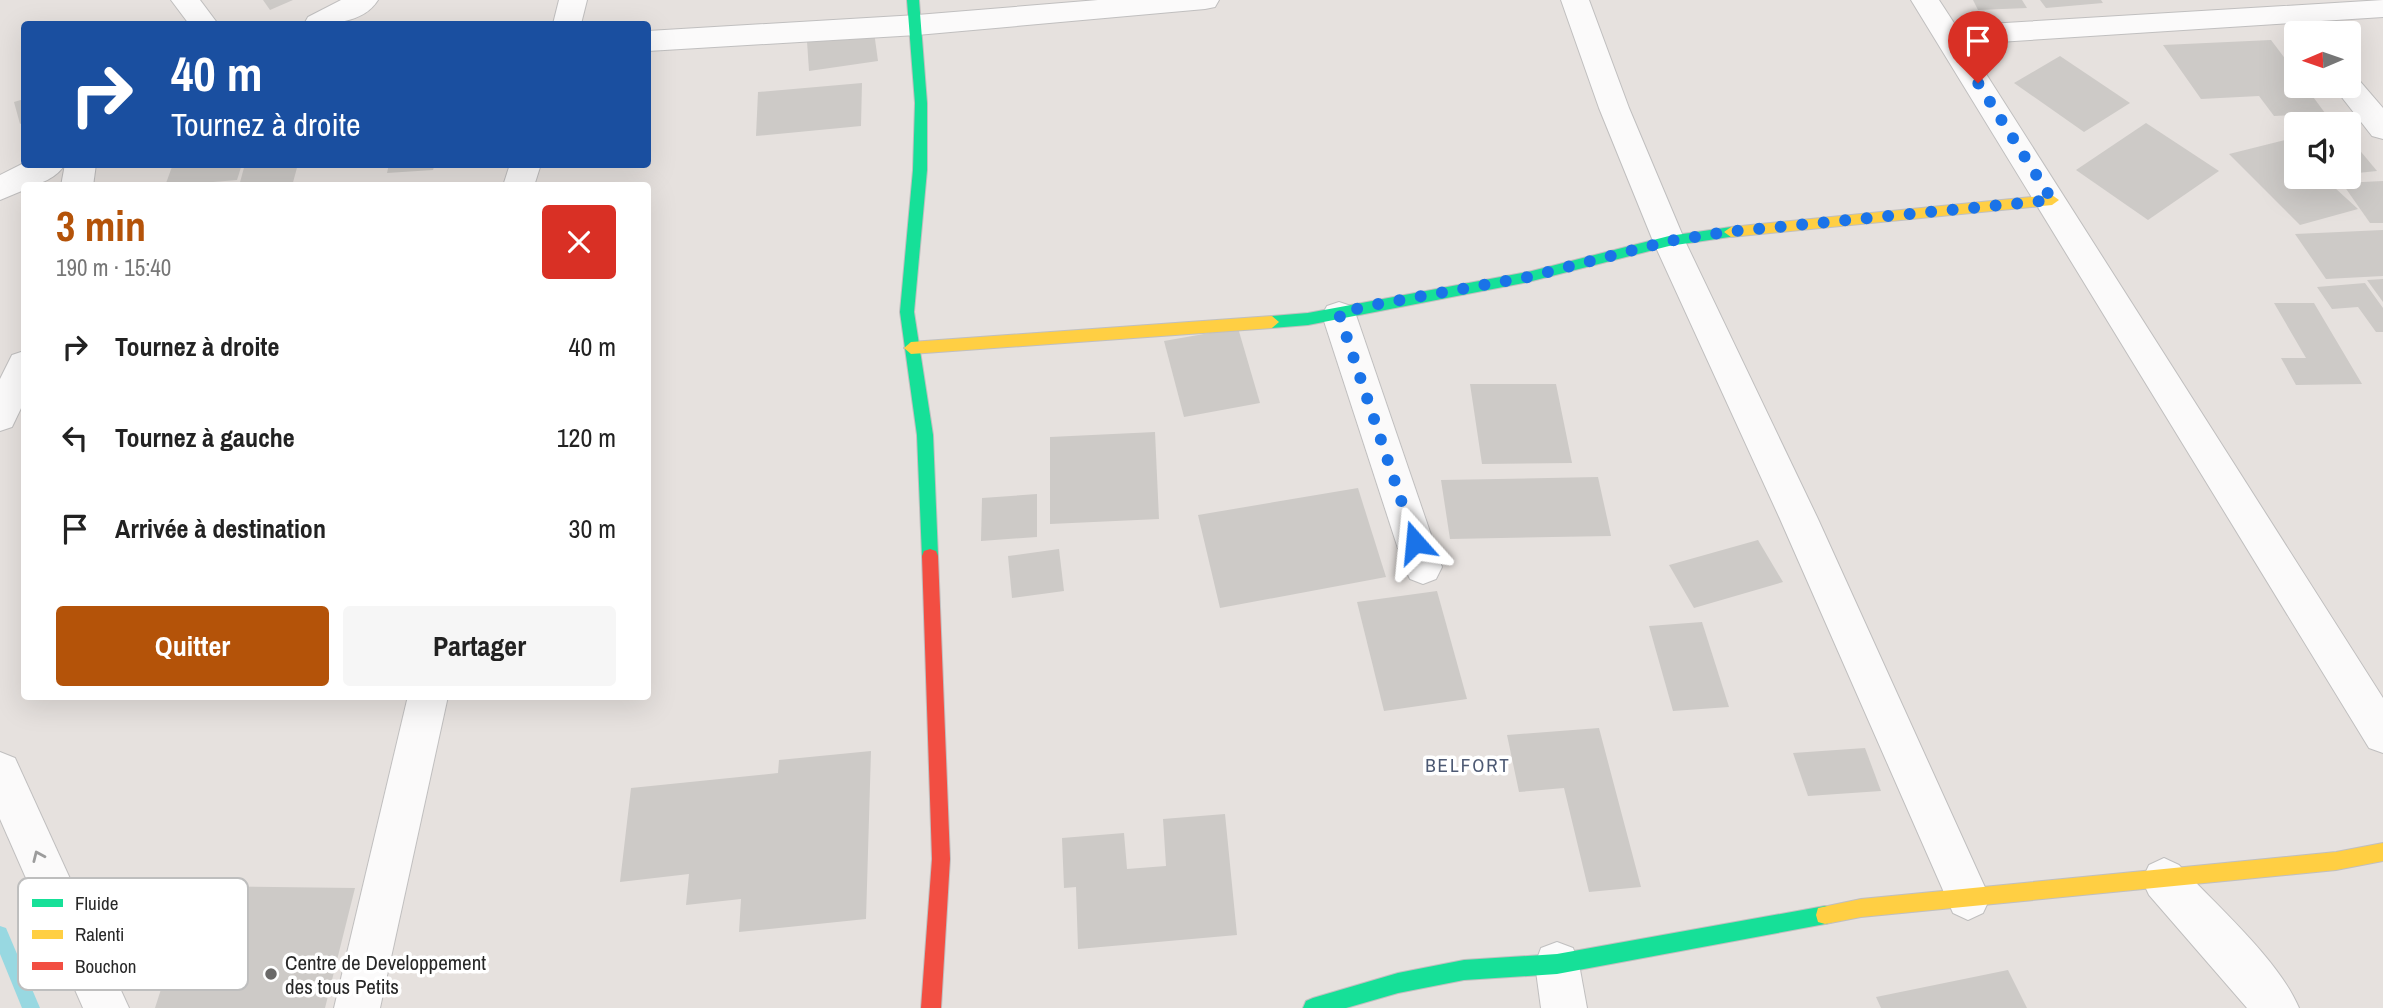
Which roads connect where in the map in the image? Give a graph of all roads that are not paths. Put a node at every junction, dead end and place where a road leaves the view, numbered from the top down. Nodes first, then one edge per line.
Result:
1 (185, 0) edge
2 (364, 0) edge
3 (573, 0) edge
4 (1205, 0) edge
5 (1576, 0) edge
6 (1925, 0) edge
7 (2383, 8) edge
8 (915, 12) edge
9 (2292, 16) edge
10 (202, 21) edge
11 (324, 21) edge
12 (568, 21) edge
13 (1949, 36) junction
14 (651, 41) edge
15 (2358, 98) edge
16 (2383, 128) edge
17 (42, 168) edge
18 (0, 189) edge
19 (2052, 200) junction
20 (1669, 241) junction
21 (1339, 314) junction
22 (911, 348) junction
23 (21, 372) edge
24 (0, 417) edge
25 (1423, 567) dead end
26 (427, 700) edge
27 (2383, 734) edge
28 (0, 772) edge
29 (2383, 852) edge
30 (48, 878) edge
31 (2164, 880) junction
32 (1968, 898) junction
33 (1557, 964) junction
34 (98, 990) edge
35 (106, 1008) edge
36 (357, 1008) edge
37 (931, 1008) edge
38 (1312, 1008) edge
39 (1564, 1008) edge
40 (2276, 1008) edge

1 - 10 street
2 - 11 street
3 - 12 street
4 - 8 street
5 - 20 street
6 - 13 street
7 - 9 street
8 - 14 street
8 - 22 street
9 - 13 street
13 - 19 street
15 - 16 street
17 - 18 street
19 - 20 street
19 - 27 street
20 - 21 street
20 - 32 street
21 - 22 street
21 - 25 street
22 - 37 street
23 - 24 street
26 - 36 street
30 -> 28 street
29 - 31 street
31 - 32 street
31 - 40 street
32 - 33 street
33 - 38 street
33 - 39 street
35 -> 34 street

